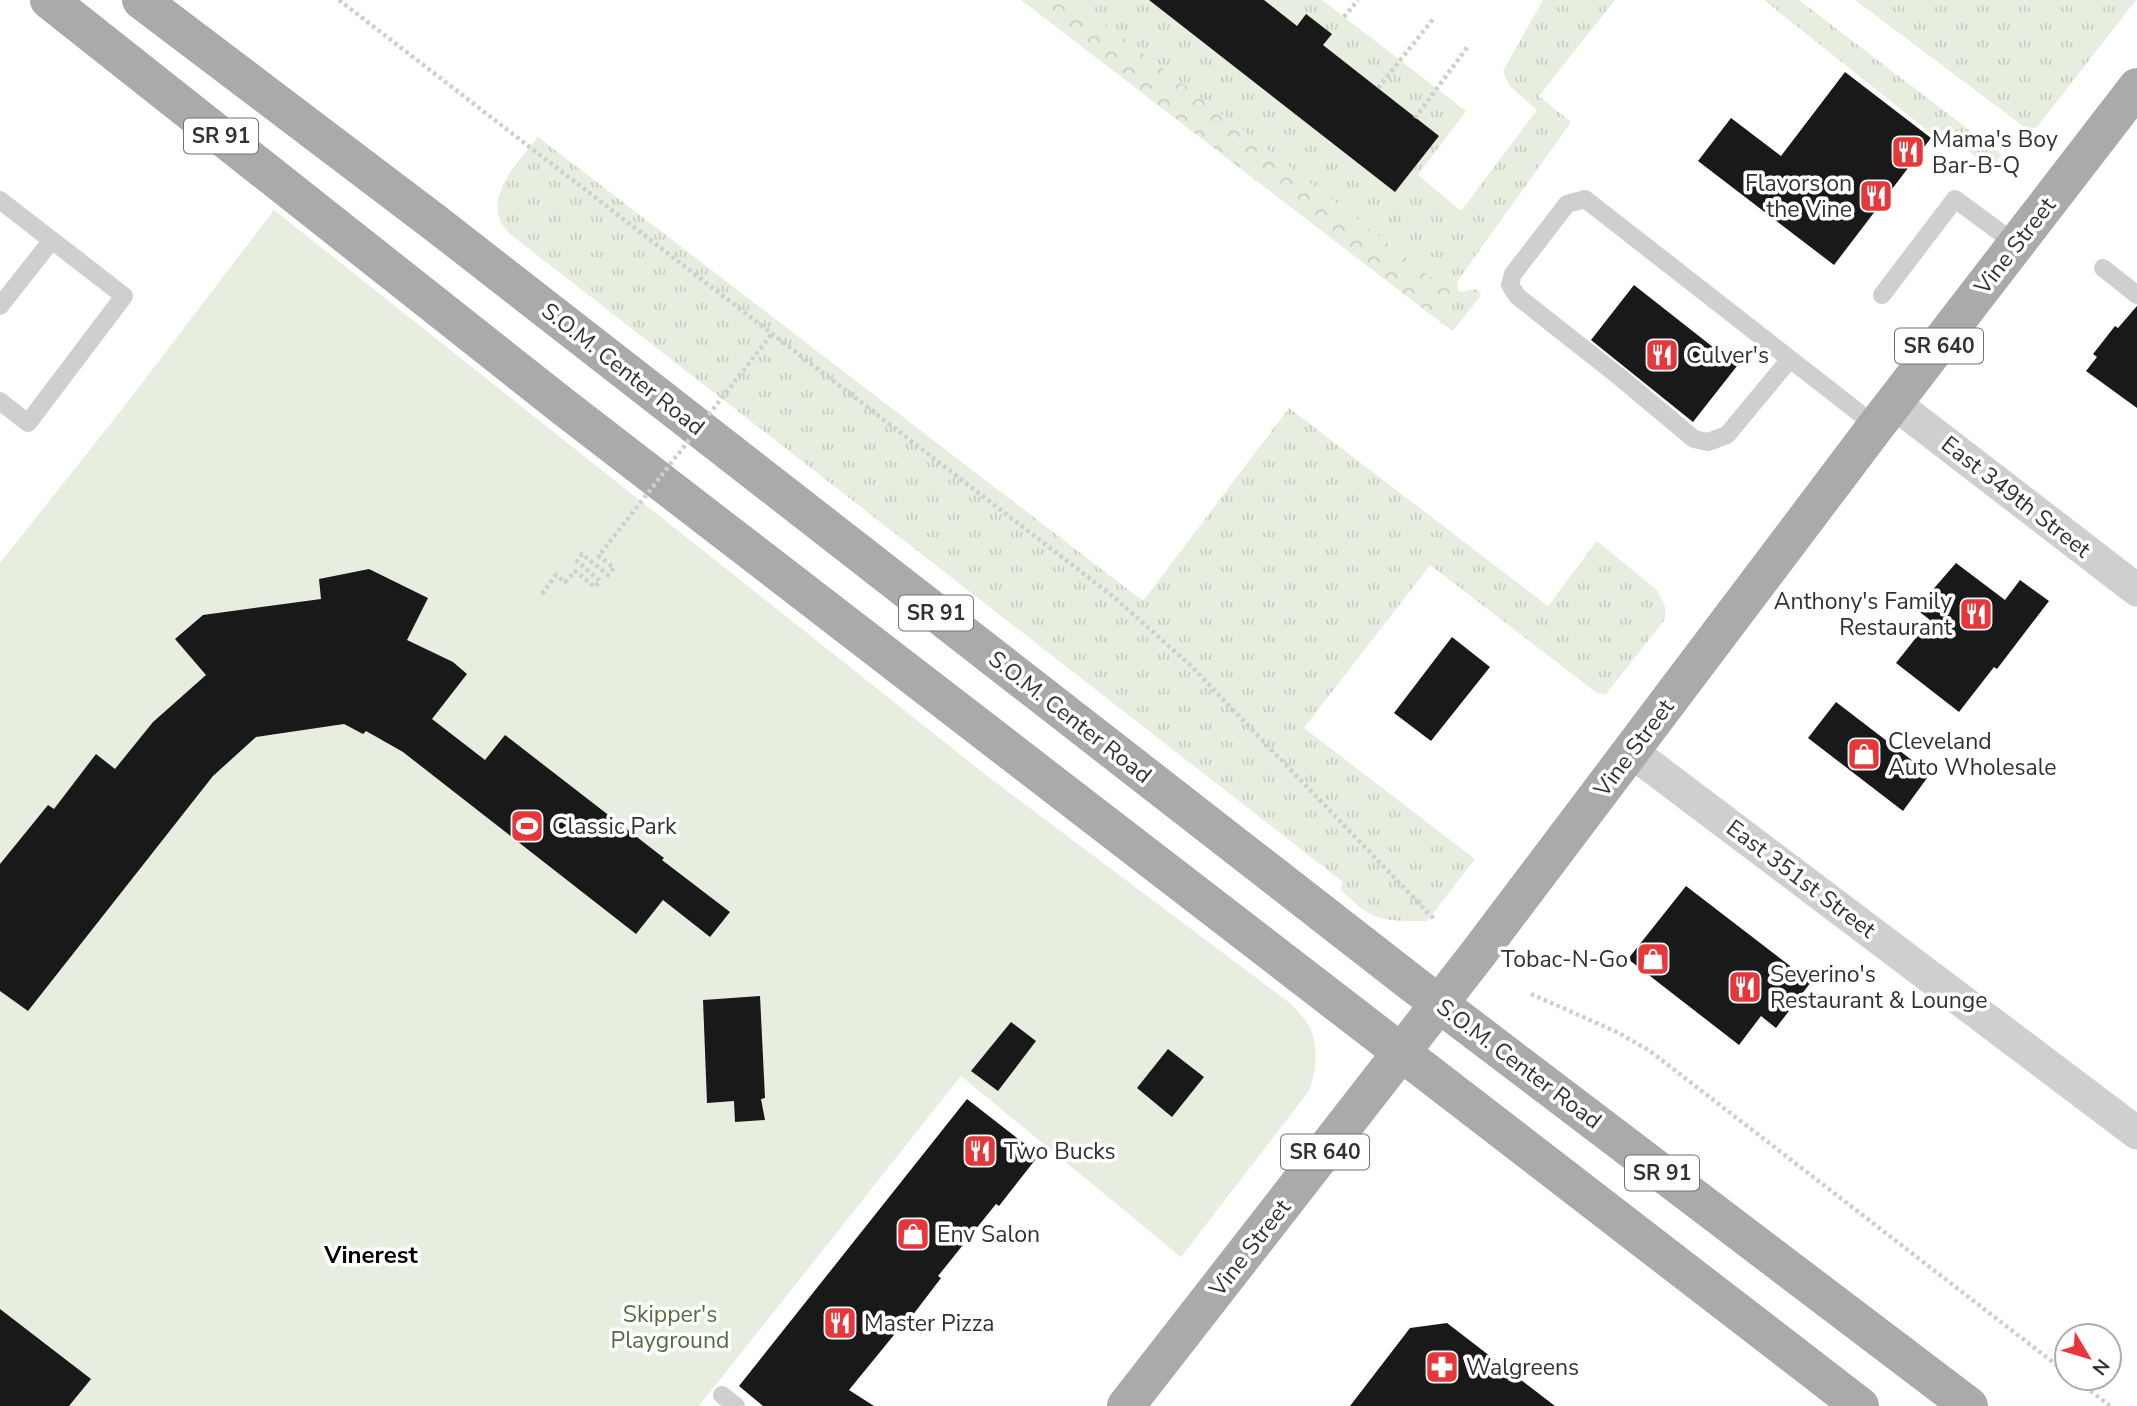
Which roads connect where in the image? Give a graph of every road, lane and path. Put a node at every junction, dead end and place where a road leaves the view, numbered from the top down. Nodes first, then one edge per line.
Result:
1 (48, 0) edge
2 (141, 0) edge
3 (339, 0) edge
4 (1358, 0) edge
5 (1344, 17) dead end
6 (1434, 18) dead end
7 (1469, 45) dead end
8 (2137, 87) edge
9 (1378, 88) dead end
10 (1415, 118) dead end
11 (0, 201) edge
12 (51, 240) junction
13 (2016, 244) junction
14 (2103, 268) dead end
15 (1882, 295) dead end
16 (2137, 295) edge
17 (0, 306) edge
18 (771, 335) junction
19 (1790, 359) junction
20 (0, 401) edge
21 (1885, 414) junction
22 (2137, 590) edge
23 (542, 594) dead end
24 (1632, 751) junction
25 (1434, 919) dead end
26 (1531, 994) dead end
27 (1439, 1003) junction
28 (1401, 1053) junction
29 (2137, 1133) edge
30 (2053, 1362) edge
31 (2092, 1392) edge
32 (1852, 1403) edge
33 (1126, 1406) edge
34 (1969, 1406) edge
35 (2110, 1406) edge

1 - 28 main road, SR 91
2 - 27 main road, S.O.M. Center Road / SR 91
3 - 18 path
4 - 5 path
6 - 9 path
7 - 10 path
8 - 13 main road, Vine Street / SR 640
11 - 12 lane
12 - 17 lane
12 - 20 lane
13 - 15 lane
13 - 21 main road, Vine Street / SR 640
14 - 16 lane
18 - 23 path, bridge
18 - 25 path
19 - 19 lane
19 - 21 lane
21 - 22 street, East 349th Street
21 - 24 main road, Vine Street / SR 640
24 - 27 main road, Vine Street / SR 640
24 - 29 street, East 351st Street
26 - 30 path
27 - 28 main road, Vine Street / SR 640
27 - 34 main road, S.O.M. Center Road / SR 91
28 - 32 main road, SR 91
28 - 33 main road, Vine Street / SR 640
31 - 35 path

